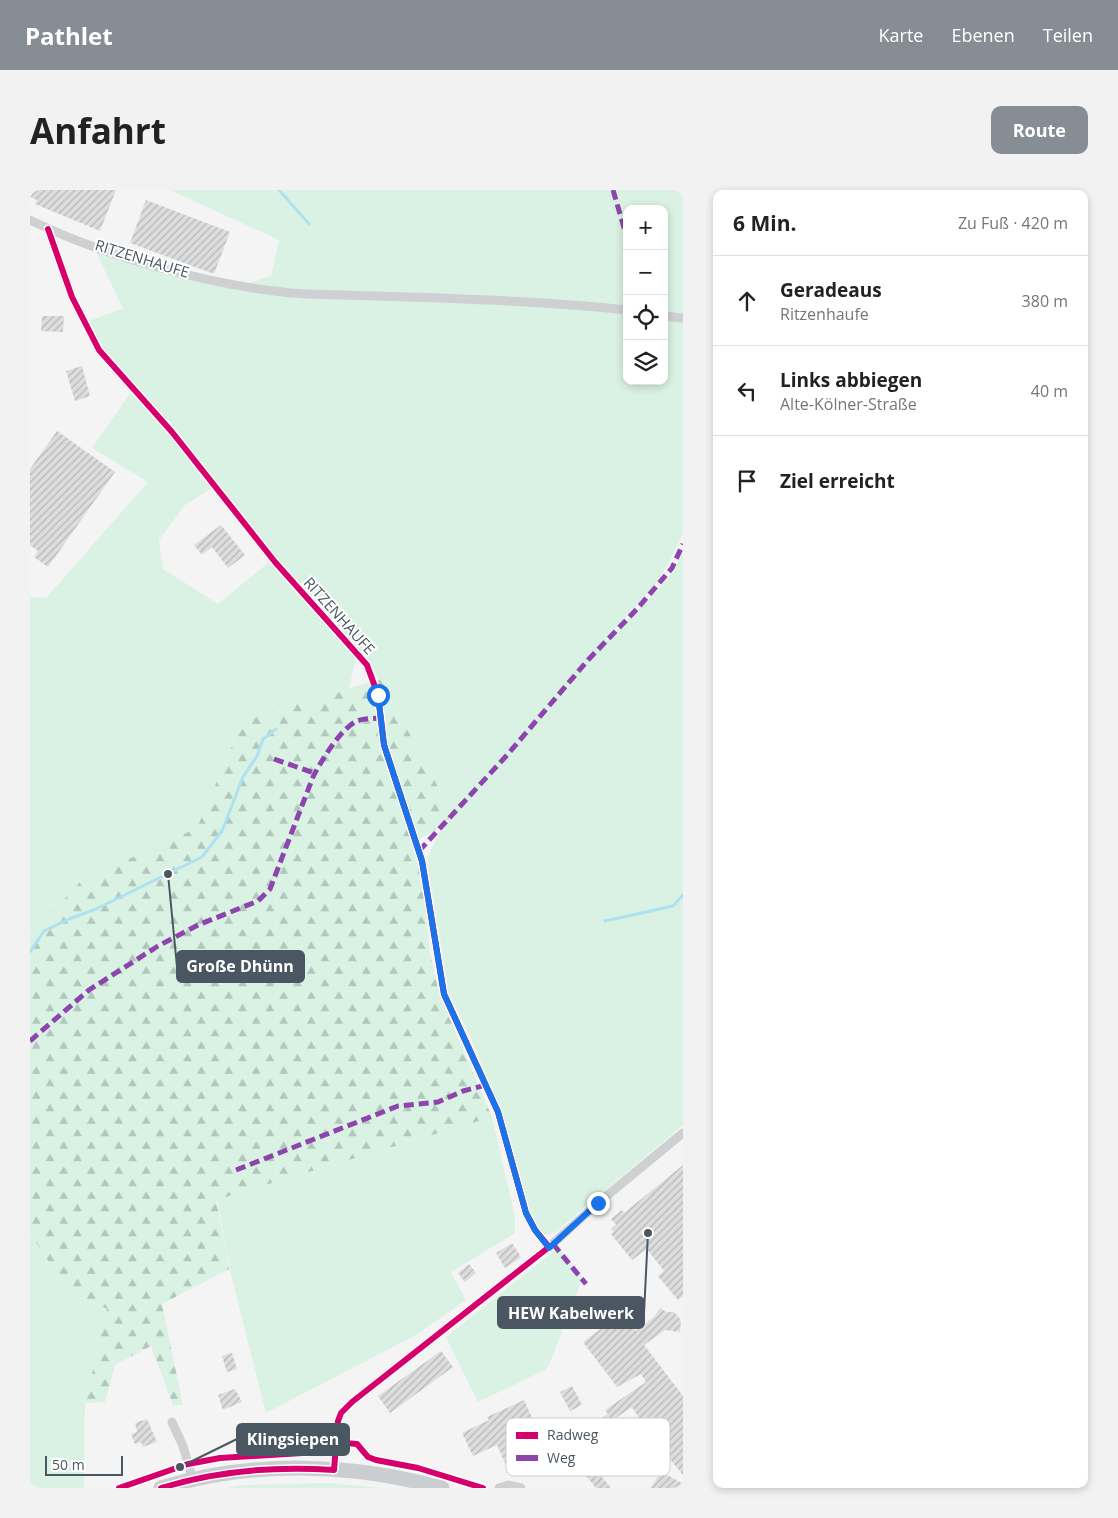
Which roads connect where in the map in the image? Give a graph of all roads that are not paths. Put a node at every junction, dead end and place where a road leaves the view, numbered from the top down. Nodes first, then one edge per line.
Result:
1 (30, 220) edge
2 (48, 229) junction
3 (623, 310) edge
4 (668, 316) edge
5 (683, 318) edge
6 (683, 1132) edge
7 (549, 1248) junction
8 (172, 1422) dead end
9 (334, 1470) junction
10 (192, 1480) junction
11 (161, 1488) edge
12 (442, 1488) edge
13 (499, 1488) edge
14 (521, 1488) edge

1 - 2 street, RITZENHAUFE
2 - 3 street, RITZENHAUFE
2 - 7 street, RITZENHAUFE
4 - 5 street
6 - 7 street
7 - 9 street
8 - 10 street
9 - 10 main road
9 - 12 main road
10 - 11 main road
13 - 14 street

